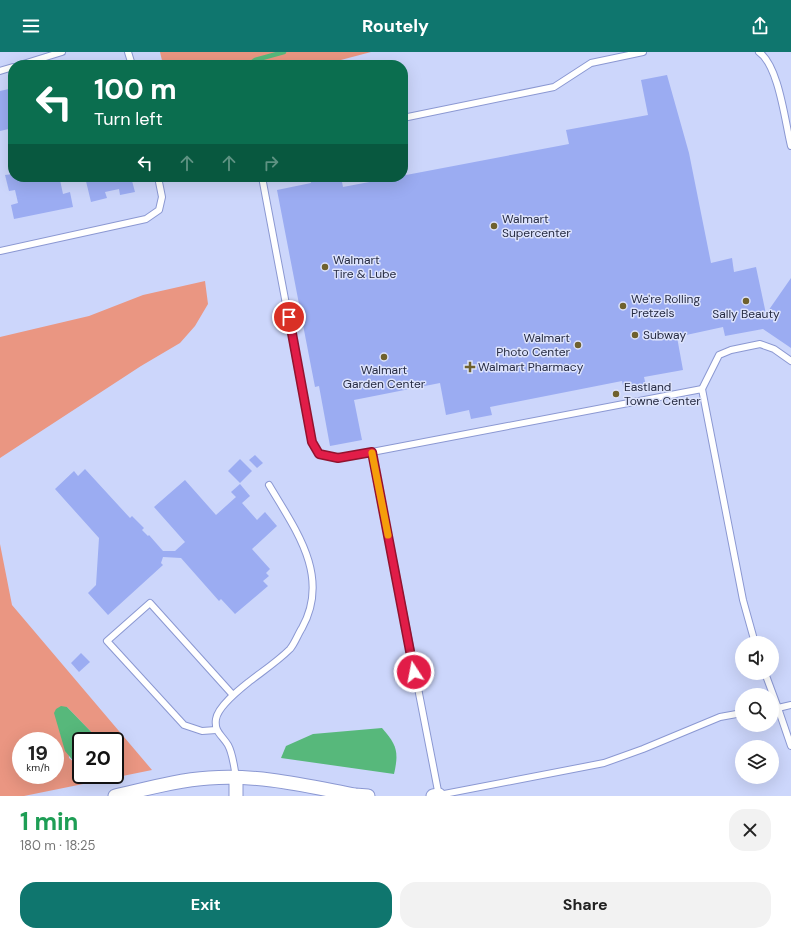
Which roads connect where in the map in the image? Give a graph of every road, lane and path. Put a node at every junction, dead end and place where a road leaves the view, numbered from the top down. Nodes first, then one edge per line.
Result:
1 (62, 52) edge
2 (643, 52) edge
3 (760, 52) edge
4 (36, 60) edge
5 (408, 117) edge
6 (791, 146) edge
7 (159, 182) edge
8 (263, 182) edge
9 (0, 251) edge
10 (791, 360) edge
11 (702, 389) junction
12 (372, 452) junction
13 (269, 486) dead end
14 (753, 636) edge
15 (232, 694) junction
16 (791, 705) edge
17 (779, 707) edge
18 (735, 714) edge
19 (779, 718) edge
20 (216, 730) junction
21 (791, 746) edge
22 (236, 777) junction
23 (115, 796) edge
24 (236, 796) edge
25 (368, 796) edge
26 (437, 796) edge

1 - 4 lane
2 - 5 lane
3 - 6 lane
7 - 9 lane
8 - 12 lane
10 - 11 lane
11 - 12 lane
11 - 14 lane
12 - 26 lane
13 - 15 lane
15 - 20 lane
15 - 20 lane
16 - 17 lane
18 - 26 lane
19 - 21 lane
20 - 22 lane
22 - 23 street
22 - 24 street
22 - 25 street

